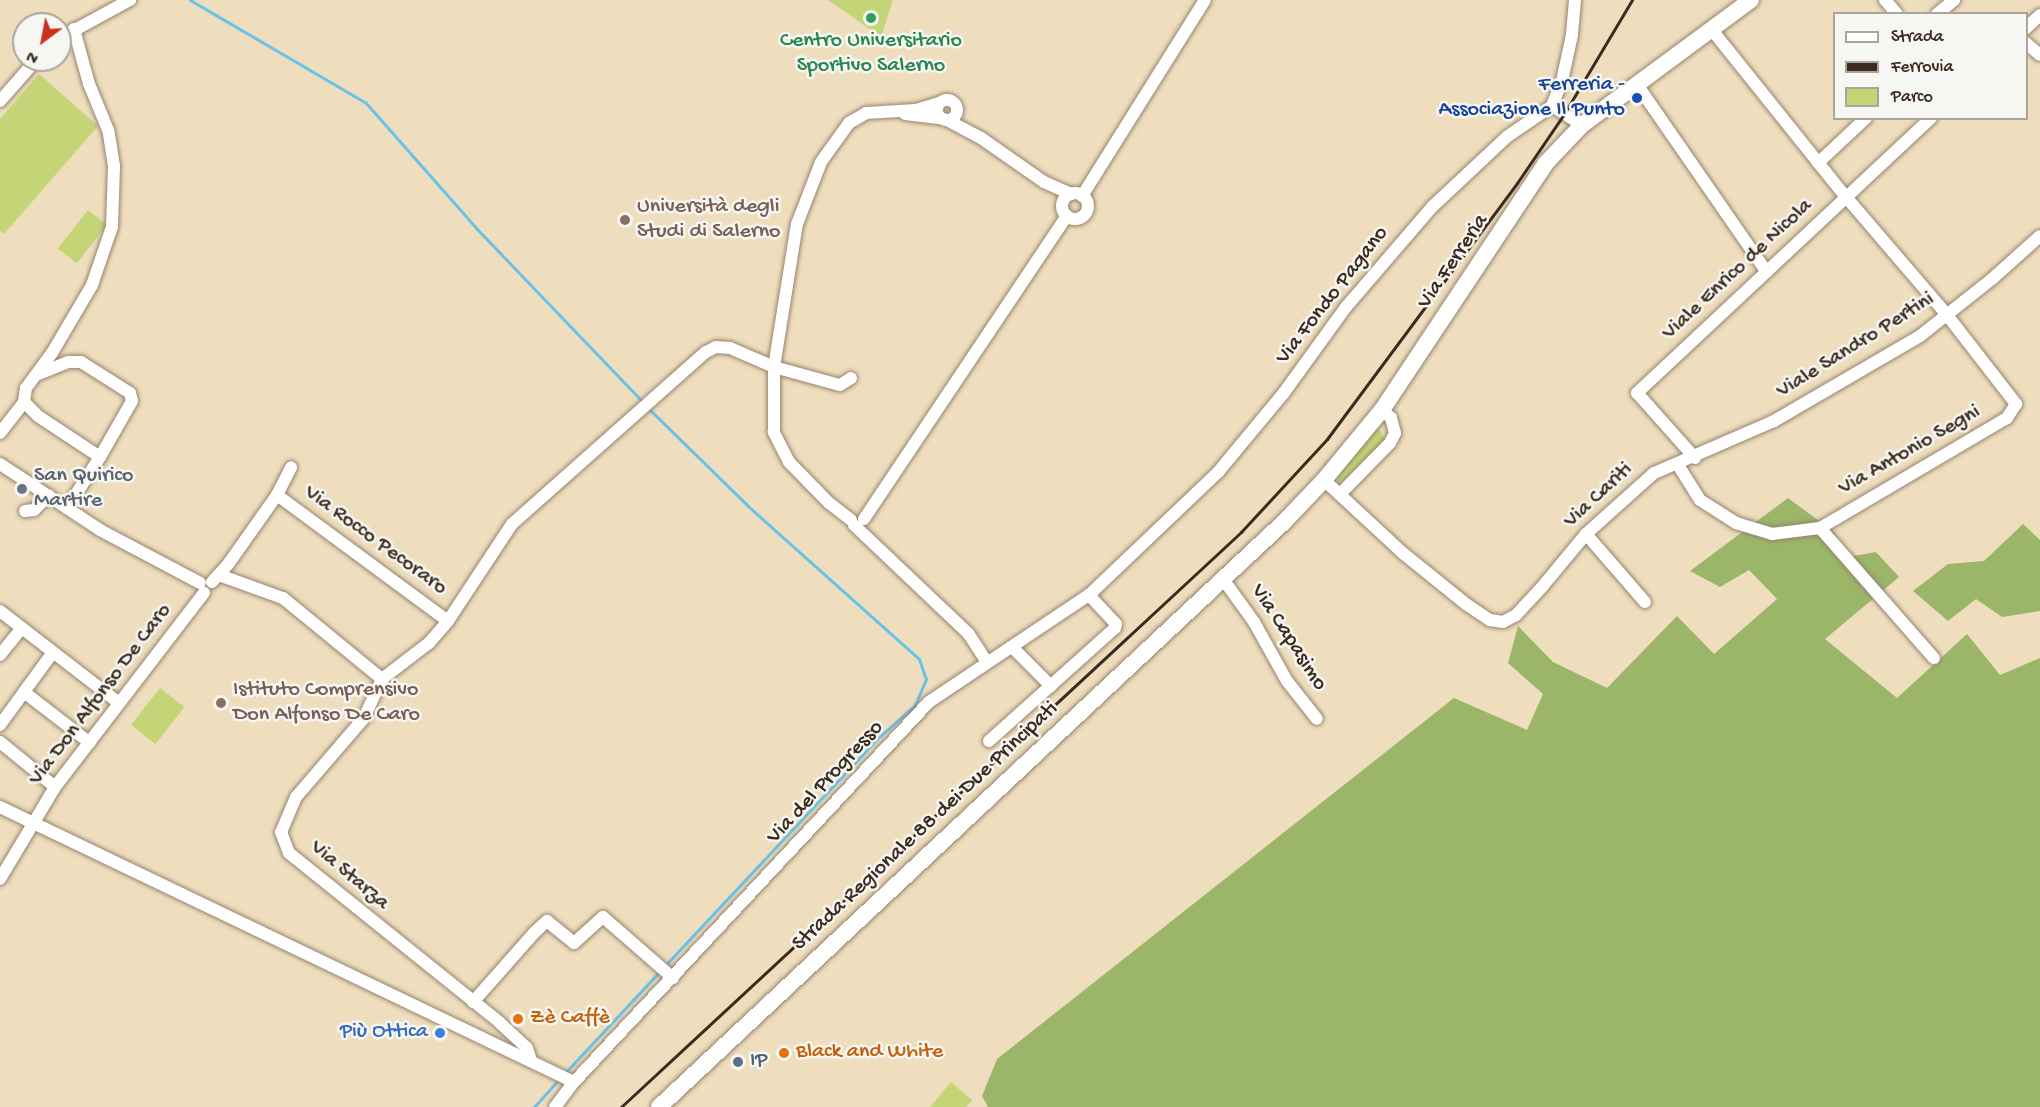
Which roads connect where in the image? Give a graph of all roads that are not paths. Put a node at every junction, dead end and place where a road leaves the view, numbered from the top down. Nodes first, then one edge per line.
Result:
1 (130, 0) edge
2 (1205, 0) edge
3 (1575, 0) edge
4 (1751, 0) edge
5 (1885, 0) edge
6 (1954, 0) edge
7 (1895, 12) edge
8 (1939, 12) edge
9 (2040, 15) edge
10 (2028, 26) edge
11 (74, 29) joint
12 (1712, 30) junction
13 (2028, 45) edge
14 (2040, 55) edge
15 (25, 72) edge
16 (1638, 86) junction
17 (0, 101) edge
18 (939, 104) junction
19 (1552, 106) junction
20 (956, 110) junction
21 (892, 112) junction
22 (945, 119) junction
23 (1864, 120) edge
24 (1929, 120) edge
25 (1582, 125) junction
26 (981, 138) junction
27 (1818, 163) junction
28 (1044, 182) junction
29 (1077, 195) junction
30 (1846, 197) junction
31 (1065, 212) junction
32 (2040, 236) edge
33 (1767, 272) junction
34 (1947, 315) junction
35 (774, 367) junction
36 (40, 372) junction
37 (851, 378) dead end
38 (24, 402) junction
39 (1382, 410) junction
40 (0, 433) edge
41 (100, 457) junction
42 (1695, 458) junction
43 (0, 464) edge
44 (1678, 465) junction
45 (291, 467) dead end
46 (1324, 480) junction
47 (1341, 493) junction
48 (49, 495) junction
49 (277, 495) junction
50 (67, 508) junction
51 (25, 511) dead end
52 (857, 519) junction
53 (1161, 525) joint
54 (1820, 528) junction
55 (1586, 534) junction
56 (1223, 579) junction
57 (209, 583) junction
58 (1089, 595) junction
59 (1645, 602) dead end
60 (0, 611) edge
61 (448, 621) junction
62 (22, 628) junction
63 (1012, 646) junction
64 (53, 652) junction
65 (0, 656) edge
66 (1934, 658) dead end
67 (987, 662) junction
68 (382, 679) junction
69 (1051, 686) junction
70 (24, 692) junction
71 (119, 703) junction
72 (1317, 720) dead end
73 (1, 721) edge
74 (989, 741) dead end
75 (0, 742) edge
76 (90, 743) junction
77 (55, 787) junction
78 (0, 807) edge
79 (33, 823) junction
80 (0, 879) edge
81 (670, 976) junction
82 (473, 1002) junction
83 (531, 1060) junction
84 (571, 1081) junction
85 (555, 1107) edge
86 (659, 1107) edge

1 - 11 street
2 - 29 street
3 - 19 street
4 - 12 main road, Via Ferreria
5 - 7 street
6 - 8 street
9 - 10 street
11 - 36 street
12 - 16 main road, Via Ferreria
12 - 27 street
13 - 14 street
15 - 17 street
16 - 25 main road, Via Ferreria
16 - 33 street
18 - 20 street
18 - 21 street
18 - 22 street
19 - 25 street
19 - 53 street, Via Fondo Pagano
20 - 22 street
20 - 26 street
21 - 22 street
21 - 35 street
22 - 26 street
23 - 27 street
24 - 30 street, Viale Enrico de Nicola
25 - 39 main road, Via Ferreria
26 - 28 street
27 - 30 street
28 - 29 street
28 - 31 street
29 - 31 street
29 - 31 street
30 - 33 street, Viale Enrico de Nicola
30 - 34 street
31 - 52 street
32 - 34 street, Viale Sandro Pertini
33 - 42 street, Viale Enrico de Nicola
34 - 42 street, Viale Sandro Pertini
34 - 54 street, Via Antonio Segni
35 - 37 street
35 - 52 street
35 - 61 street
36 - 38 street
36 - 41 street
38 - 40 street
38 - 41 street
39 - 46 main road, Via Ferreria
39 - 47 street
41 - 50 street
42 - 44 street, Viale Sandro Pertini
43 - 48 street
44 - 54 street
44 - 55 street, Via Cariti
45 - 49 street
46 - 47 street, Via Cariti
46 - 56 main road, Via Ferreria
47 - 55 street, Via Cariti
48 - 50 street
48 - 51 street
49 - 57 street, Via Rocco Pecoraro
49 - 61 street, Via Rocco Pecoraro
50 - 57 street
52 - 67 street
53 - 58 street, Via del Progresso
54 - 66 street
55 - 59 street
56 - 72 street, Via Capasimo
56 - 86 main road, Strada Regionale 88 dei Due Principati
57 - 68 street
57 - 71 street, Via Don Alfonso De Caro
58 - 63 street, Via del Progresso
58 - 69 street
60 - 62 street
61 - 68 street
62 - 64 street
62 - 65 street
63 - 67 street, Via del Progresso
63 - 69 street
64 - 70 street
64 - 71 street
67 - 81 street, Via del Progresso
68 - 82 street, Via Starza
69 - 74 street
70 - 73 street
70 - 76 street
71 - 76 street, Via Don Alfonso De Caro
75 - 77 street
76 - 77 street, Via Don Alfonso De Caro
77 - 79 street, Via Don Alfonso De Caro
78 - 79 street
79 - 80 street, Via Don Alfonso De Caro
79 - 83 street
81 - 82 street
81 - 84 street, Via del Progresso
82 - 83 street, Via Starza
83 - 84 street
84 - 85 street, Via del Progresso

